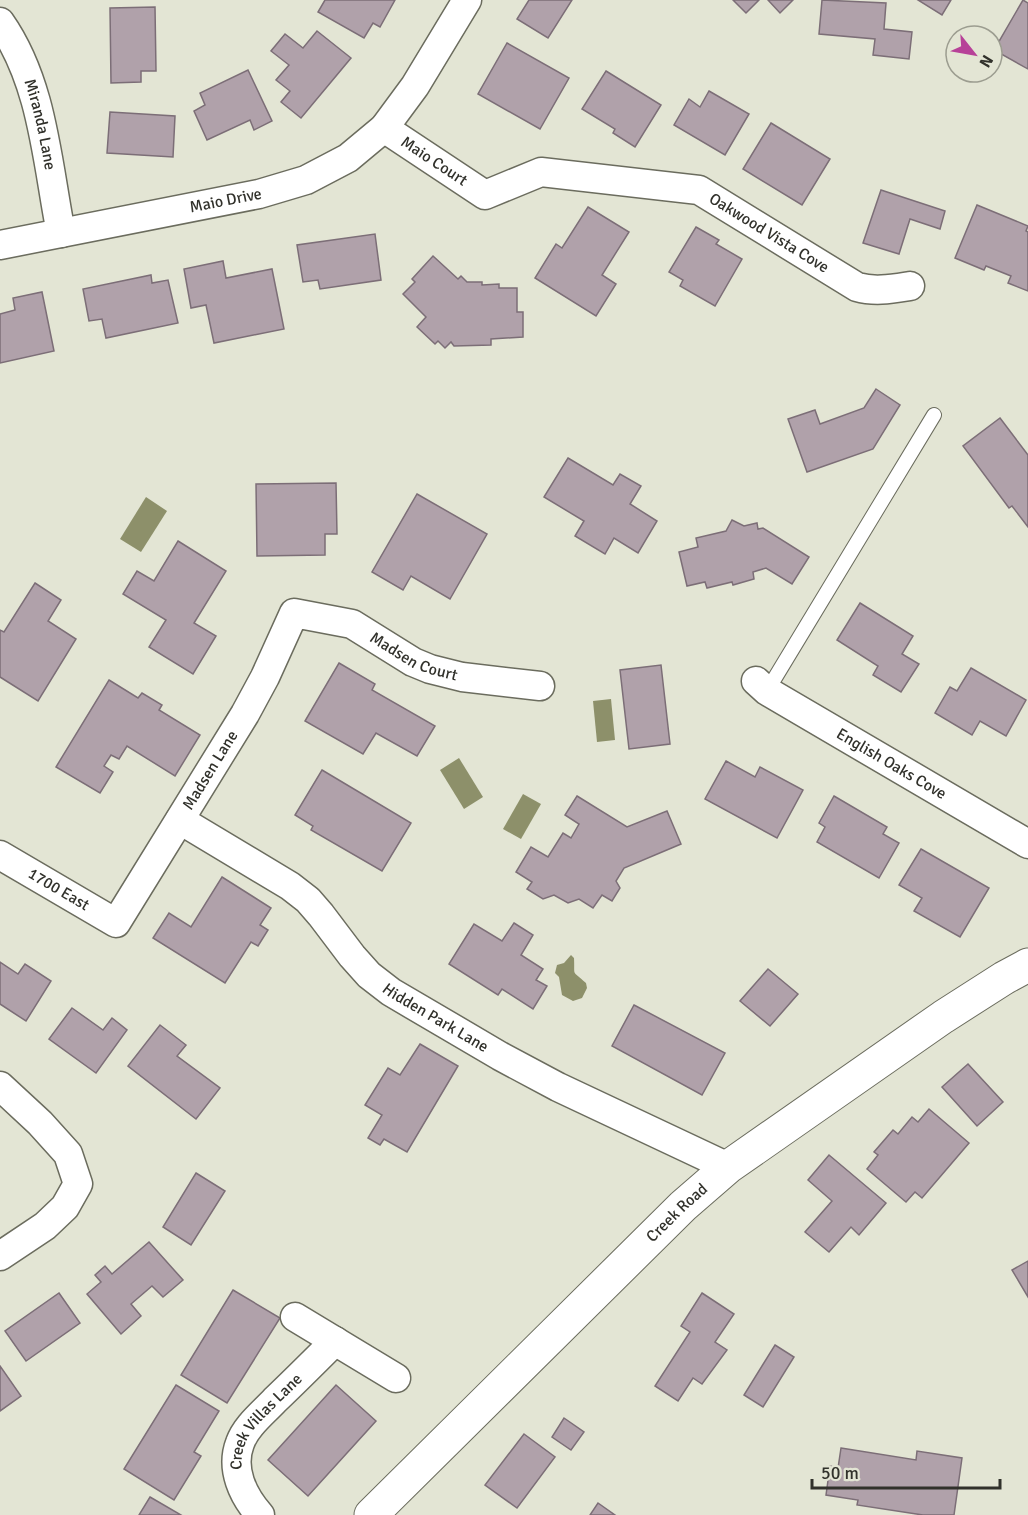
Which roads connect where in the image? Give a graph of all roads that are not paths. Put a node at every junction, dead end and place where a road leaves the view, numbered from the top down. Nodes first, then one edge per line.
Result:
1 (467, 0) edge
2 (0, 22) edge
3 (384, 128) junction
4 (485, 195) joint
5 (61, 234) junction
6 (0, 245) edge
7 (910, 286) dead end
8 (934, 415) dead end
9 (294, 613) joint
10 (540, 686) dead end
11 (761, 686) joint
12 (180, 820) junction
13 (1028, 844) edge
14 (0, 855) edge
15 (116, 923) joint
16 (1028, 965) edge
17 (0, 1086) edge
18 (728, 1167) junction
19 (0, 1256) edge
20 (295, 1317) dead end
21 (335, 1341) junction
22 (396, 1378) dead end
23 (260, 1515) edge
24 (371, 1515) edge

1 - 3 street, Maio Drive
2 - 5 street, Miranda Lane
3 - 4 street, Maio Court
3 - 5 street, Maio Drive
4 - 7 street, Oakwood Vista Cove
5 - 6 street, Maio Drive
8 - 11 lane
9 - 10 street, Madsen Court
9 - 12 street, Madsen Lane
11 - 13 street, English Oaks Cove
12 - 15 street, Madsen Lane
12 - 18 street, Hidden Park Lane
14 - 15 street, 1700 East
16 - 18 street, Creek Road
17 - 19 street
18 - 24 street, Creek Road
20 - 21 street
21 - 22 street
21 - 23 street, Creek Villas Lane

